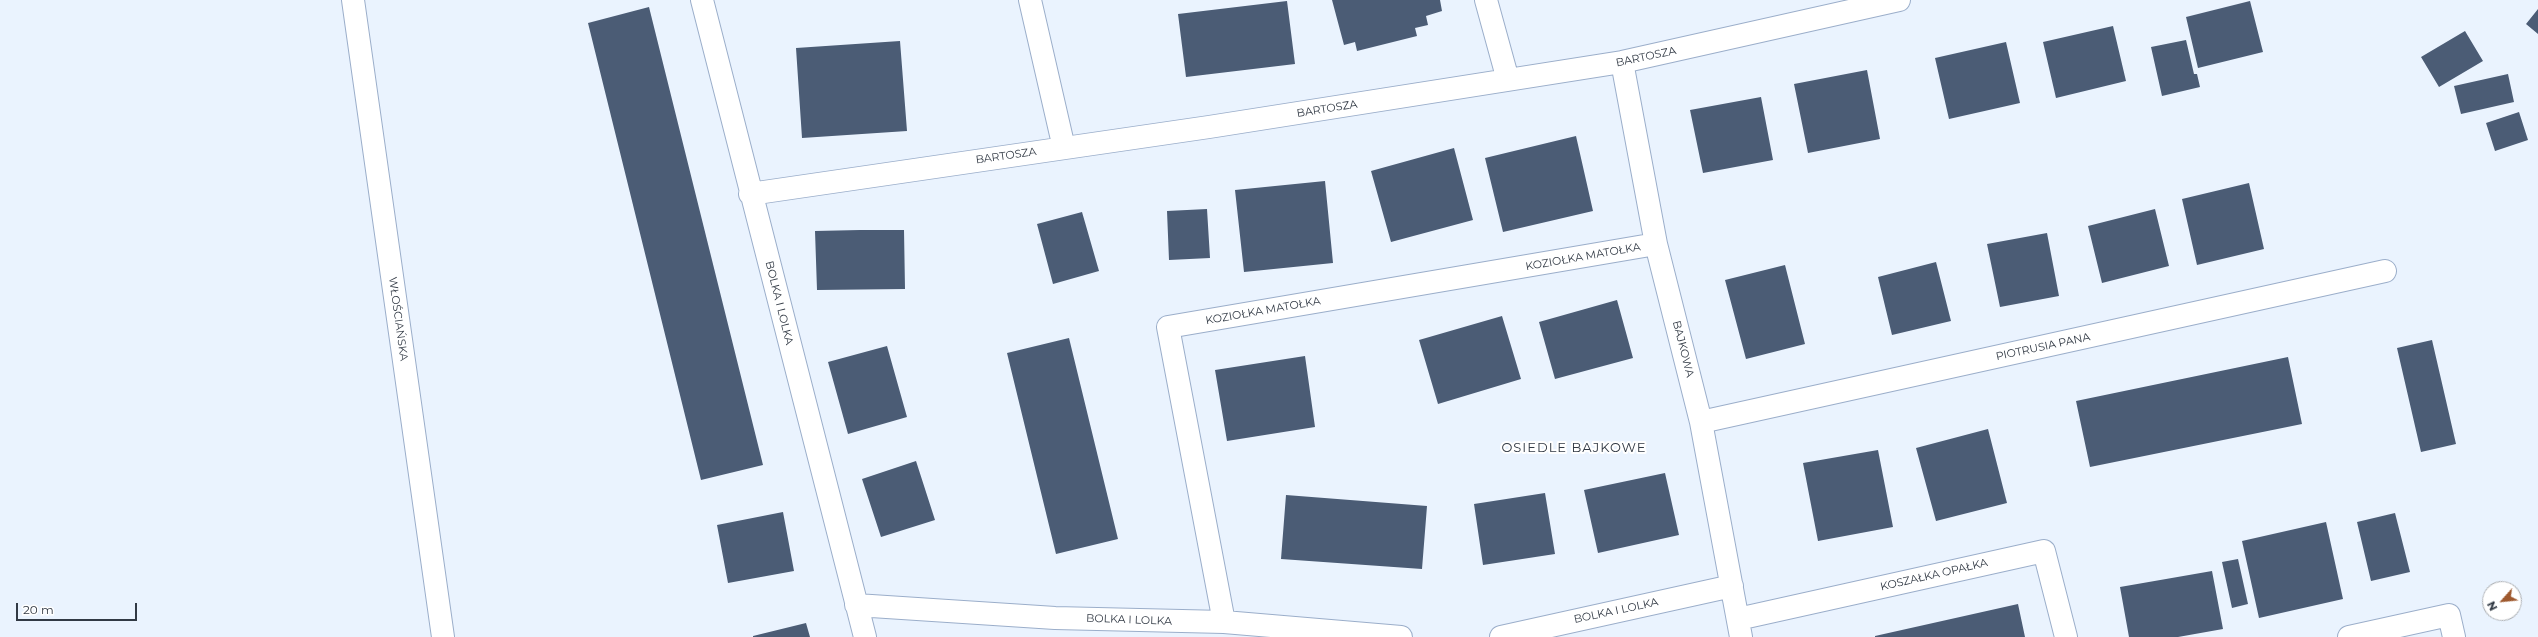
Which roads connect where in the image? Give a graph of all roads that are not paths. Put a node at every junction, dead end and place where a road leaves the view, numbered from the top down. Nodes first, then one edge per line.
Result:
1 (353, 0) edge
2 (702, 0) edge
3 (1030, 0) edge
4 (1486, 0) edge
5 (1899, 0) edge
6 (1622, 62) junction
7 (1508, 80) junction
8 (1064, 148) junction
9 (750, 194) junction
10 (1656, 244) junction
11 (2385, 271) dead end
12 (1701, 422) junction
13 (1732, 586) junction
14 (856, 605) junction
15 (1224, 622) junction
16 (1058, 627) edge
17 (1739, 628) edge
18 (443, 637) edge
19 (864, 637) edge
20 (1401, 637) edge
21 (1501, 637) edge
22 (2066, 637) edge
23 (2349, 637) edge
24 (2454, 637) edge

1 - 18 street, WŁOŚCIAŃSKA
2 - 9 street, BOLKA I LOLKA
3 - 8 street
4 - 7 street
5 - 6 street, BARTOSZA
6 - 7 street, BARTOSZA
6 - 10 street, BAJKOWA
7 - 8 street, BARTOSZA
8 - 9 street, BARTOSZA
9 - 14 street, BOLKA I LOLKA
10 - 12 street, BAJKOWA
10 - 15 street, KOZIOŁKA MATOŁKA
11 - 12 street, PIOTRUSIA PANA
12 - 13 street, BAJKOWA
13 - 17 street, BAJKOWA
13 - 21 street, BOLKA I LOLKA
14 - 16 street, BOLKA I LOLKA
14 - 19 street, BOLKA I LOLKA
15 - 16 street, BOLKA I LOLKA
15 - 20 street, BOLKA I LOLKA
17 - 22 street, KOSZAŁKA OPAŁKA
23 - 24 street

